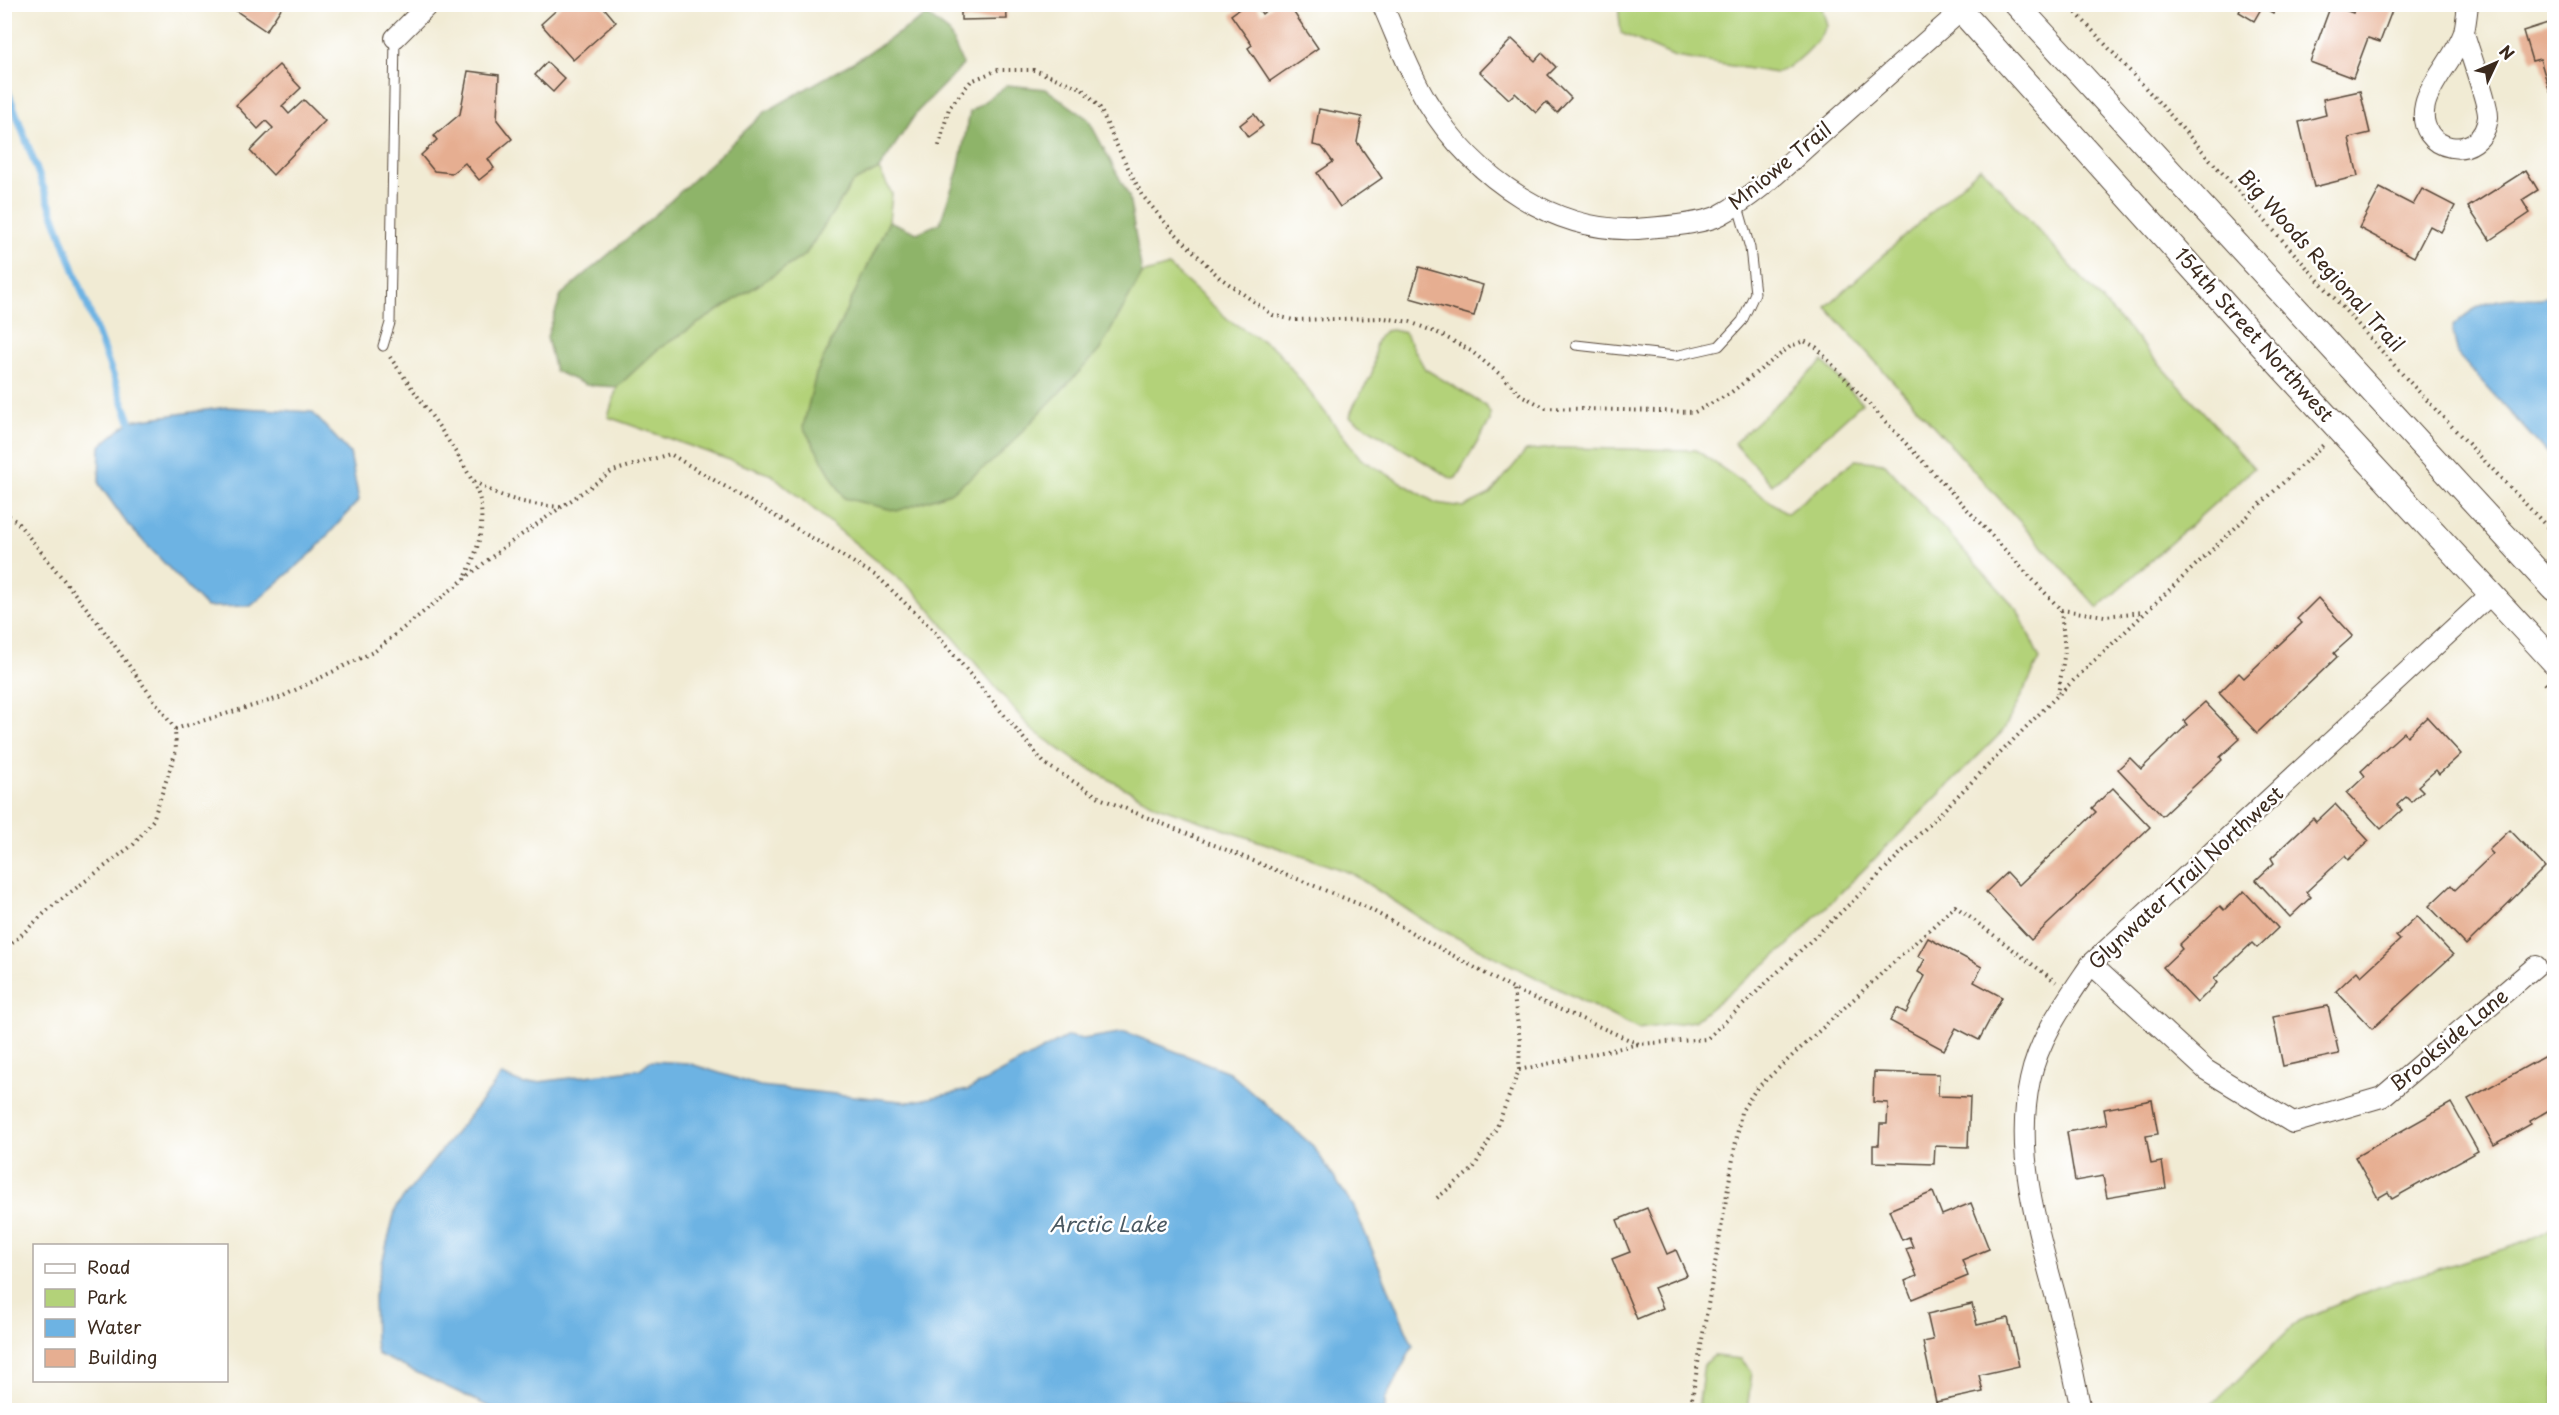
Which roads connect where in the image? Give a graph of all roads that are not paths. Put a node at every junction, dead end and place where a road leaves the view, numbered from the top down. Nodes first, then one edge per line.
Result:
1 (429, 4) edge
2 (1382, 4) edge
3 (2016, 4) edge
4 (2468, 4) edge
5 (1962, 7) edge
6 (2464, 33) junction
7 (395, 38) joint
8 (1737, 203) junction
9 (1576, 345) dead end
10 (383, 346) road end
11 (2554, 589) edge
12 (2491, 594) junction
13 (2554, 662) edge
14 (2091, 964) junction
15 (2536, 966) dead end
16 (2081, 1410) edge

1 - 7 street
2 - 8 street, Mniowe Trail
3 - 11 street
4 - 6 street
5 - 8 street, Mniowe Trail
5 - 12 street, 154th Street Northwest
6 - 6 street
7 - 10 lane
8 - 9 lane
12 - 13 street, 154th Street Northwest
12 - 14 street, Glynwater Trail Northwest
14 - 15 street, Brookside Lane
14 - 16 street, Glynwater Trail Northwest

